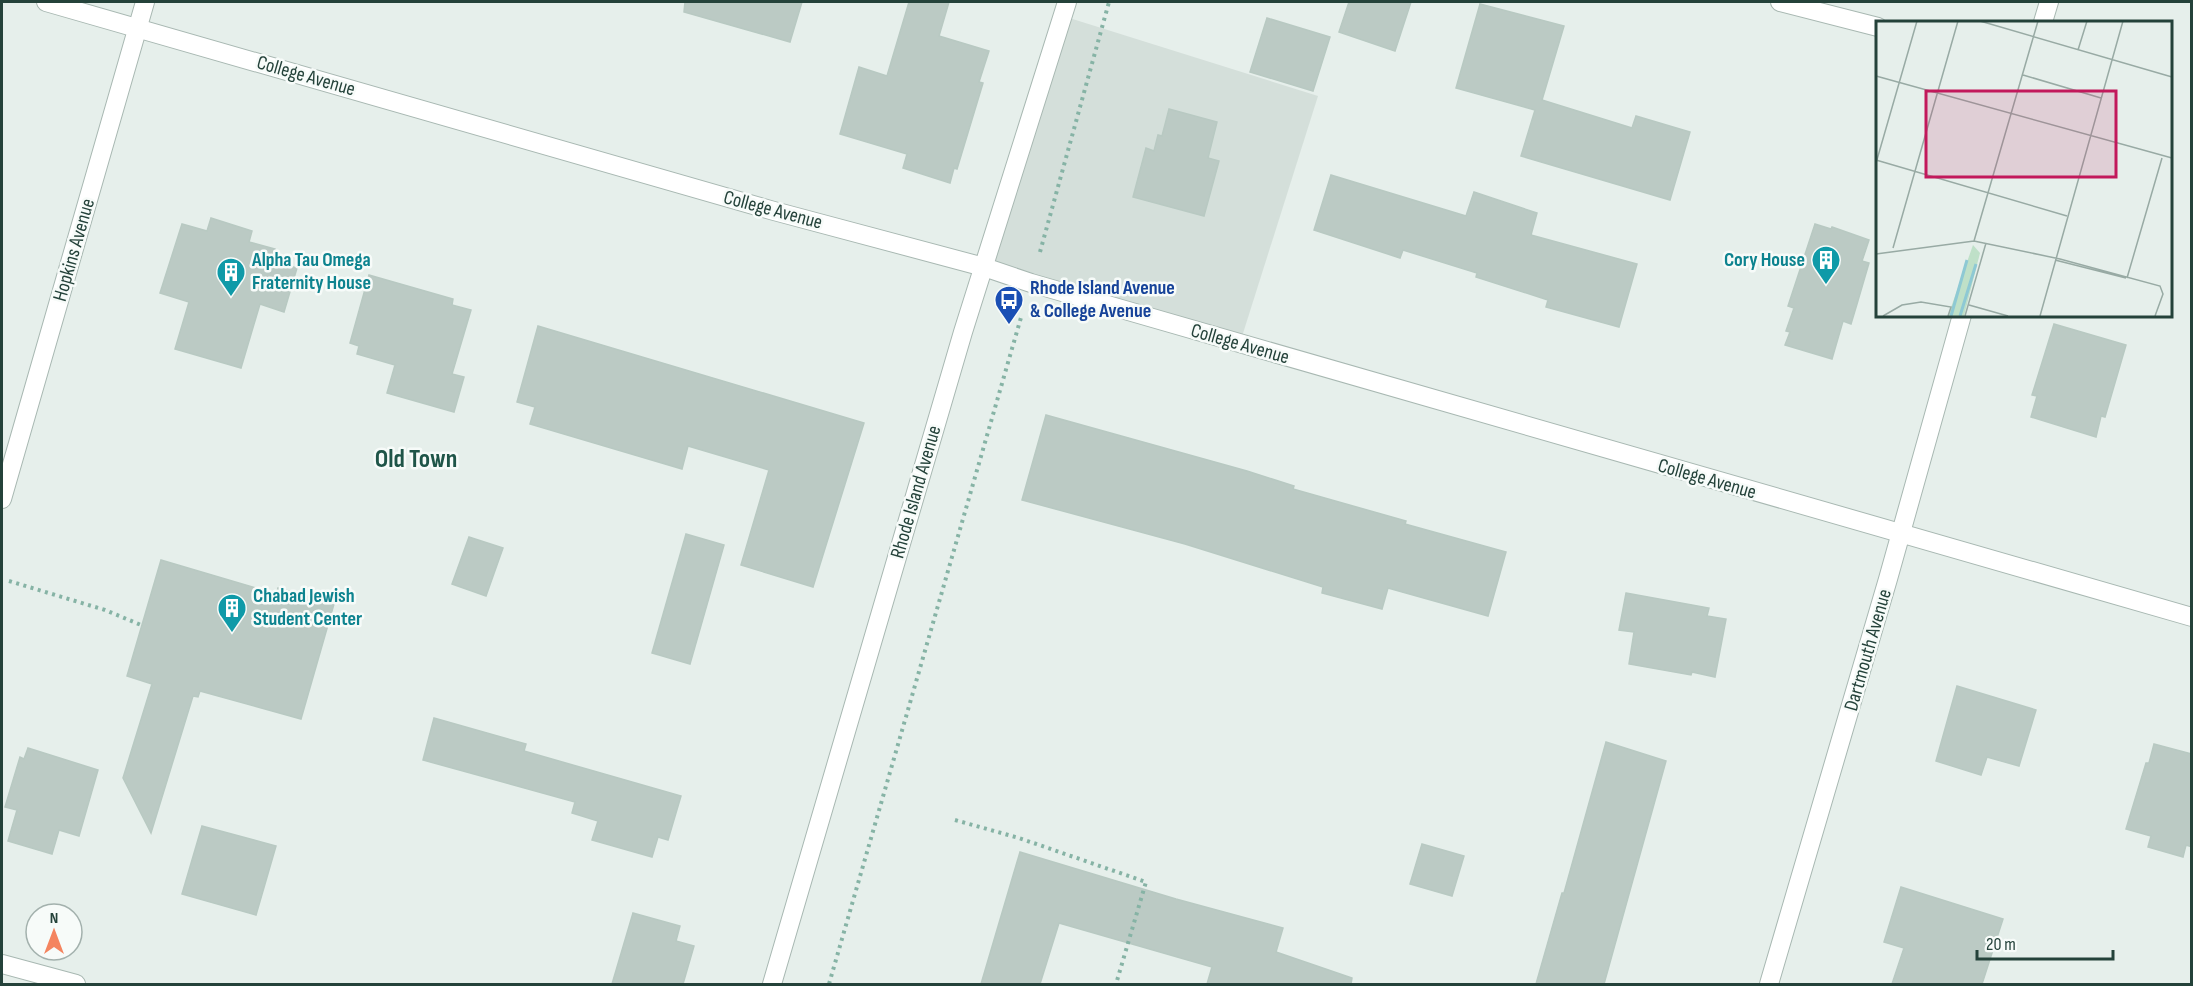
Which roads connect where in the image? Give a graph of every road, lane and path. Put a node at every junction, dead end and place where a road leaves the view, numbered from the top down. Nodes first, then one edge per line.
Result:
1 (46, 2) edge
2 (146, 2) edge
3 (1067, 2) edge
4 (1109, 2) edge
5 (1780, 2) edge
6 (2049, 2) edge
7 (2043, 21) edge
8 (1876, 26) edge
9 (138, 28) junction
10 (1042, 246) dead end
11 (984, 267) junction
12 (1023, 311) dead end
13 (1962, 316) edge
14 (2, 499) edge
15 (1900, 534) junction
16 (9, 581) dead end
17 (2192, 617) edge
18 (141, 625) dead end
19 (955, 820) dead end
20 (2, 964) edge
21 (76, 984) edge
22 (772, 984) edge
23 (829, 984) edge
24 (1116, 984) edge
25 (1769, 984) edge

1 - 9 street, College Avenue
2 - 9 street, Hopkins Avenue
3 - 11 street, Rhode Island Avenue
4 - 10 path
5 - 8 street
6 - 7 street
9 - 11 street, College Avenue
9 - 14 street, Hopkins Avenue
11 - 15 street, College Avenue
11 - 22 street, Rhode Island Avenue
12 - 23 path
13 - 15 street, Dartmouth Avenue
15 - 17 street, College Avenue
15 - 25 street, Dartmouth Avenue
16 - 18 path
19 - 24 path
20 - 21 street

